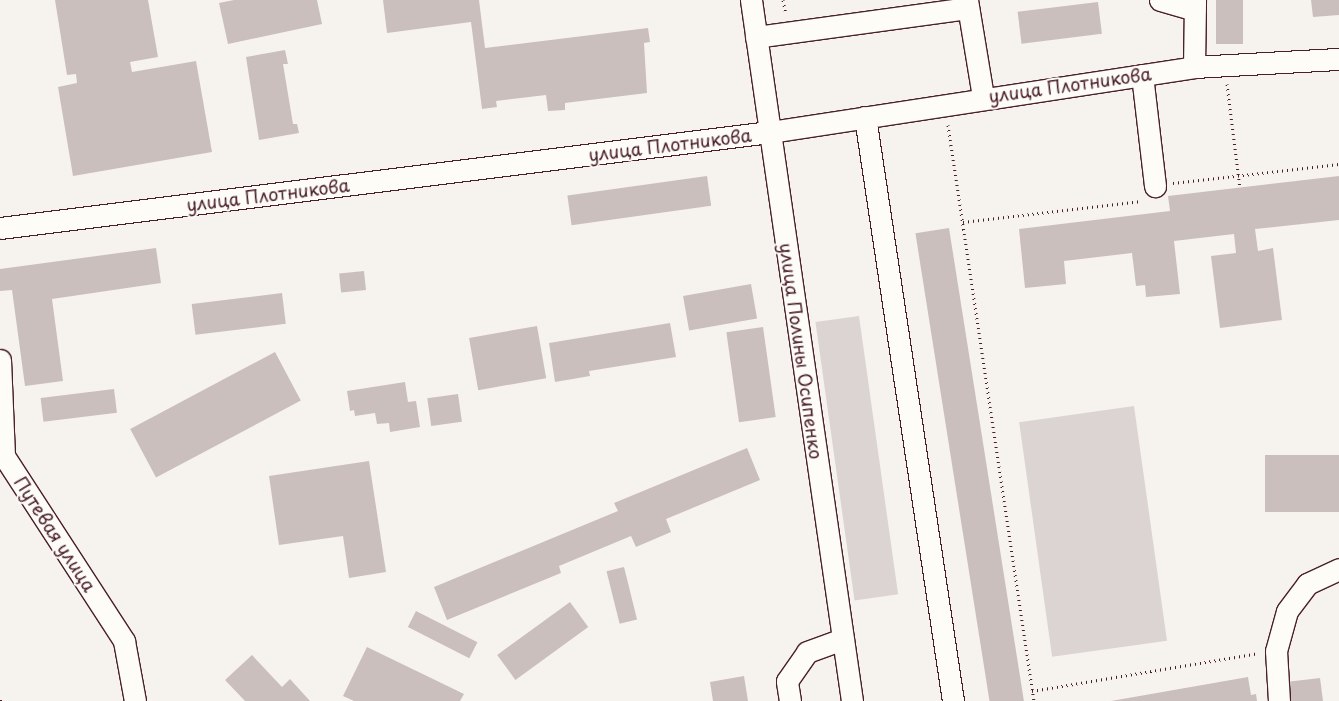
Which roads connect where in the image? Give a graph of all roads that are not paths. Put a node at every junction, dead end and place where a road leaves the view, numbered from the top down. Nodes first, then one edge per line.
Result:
1 (751, 0) edge
2 (1160, 0) edge
3 (967, 4) edge
4 (1195, 5) edge
5 (756, 36) junction
6 (1339, 59) edge
7 (1194, 66) junction
8 (1142, 75) junction
9 (983, 97) junction
10 (864, 117) junction
11 (770, 132) junction
12 (1156, 186) road end
13 (0, 228) edge
14 (0, 360) edge
15 (1339, 569) edge
16 (843, 639) junction
17 (135, 701) edge
18 (790, 701) edge
19 (852, 701) edge
20 (953, 701) edge
21 (1278, 701) edge

1 - 5 street, улица Полины Осипенко
2 - 4 street
3 - 5 street
3 - 9 street
4 - 7 street
5 - 11 street, улица Полины Осипенко
6 - 7 street, улица Плотникова
7 - 8 street, улица Плотникова
8 - 9 street, улица Плотникова
8 - 12 street
9 - 10 street, улица Плотникова
10 - 11 street, улица Плотникова
10 - 20 street
11 - 13 street, улица Плотникова
11 - 16 street, улица Полины Осипенко
14 - 17 street, Путевая улица
15 - 21 street
16 - 18 street
16 - 19 street, улица Полины Осипенко

